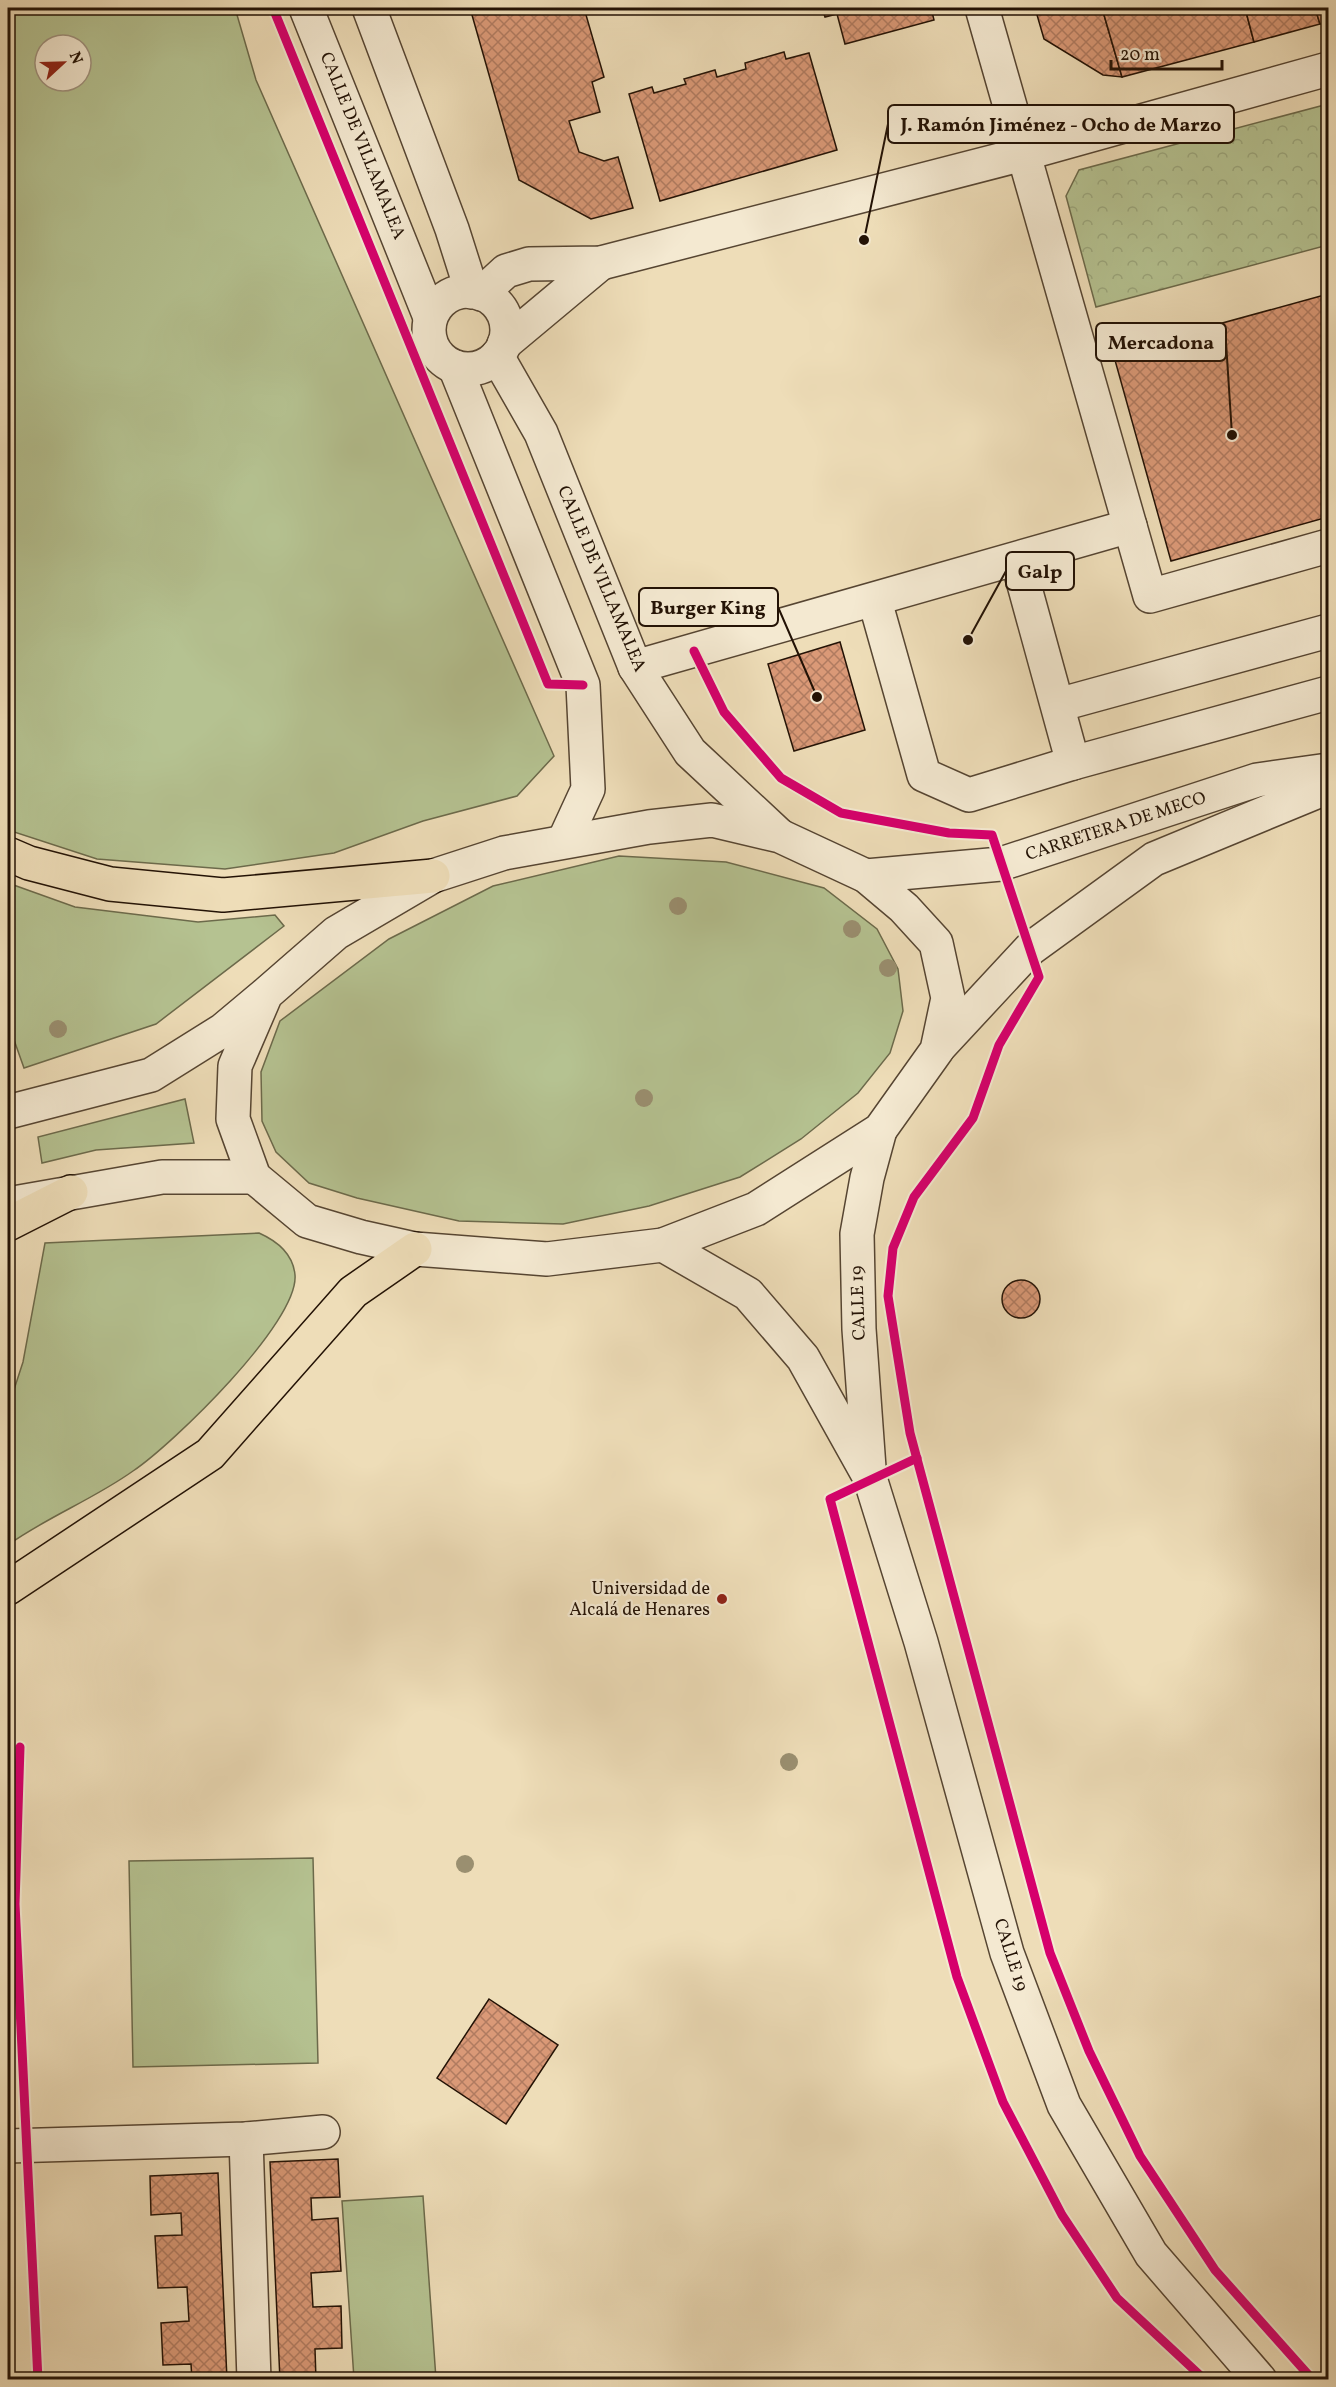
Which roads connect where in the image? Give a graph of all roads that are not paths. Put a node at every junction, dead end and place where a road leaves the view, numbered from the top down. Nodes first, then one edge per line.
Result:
1 (306, 8) edge
2 (369, 8) edge
3 (982, 8) edge
4 (1329, 69) edge
5 (1023, 154) junction
6 (601, 263) junction
7 (477, 293) junction
8 (430, 317) junction
9 (500, 350) junction
10 (455, 367) junction
11 (1130, 526) junction
12 (1329, 546) edge
13 (1017, 559) junction
14 (876, 601) junction
15 (1329, 632) edge
16 (635, 667) junction
17 (1329, 693) edge
18 (1058, 705) junction
19 (1329, 757) edge
20 (1073, 763) junction
21 (1329, 770) edge
22 (1257, 780) junction
23 (1329, 787) edge
24 (780, 836) junction
25 (564, 841) junction
26 (8, 854) edge
27 (433, 876) junction
28 (866, 876) junction
29 (266, 994) junction
30 (937, 1050) junction
31 (8, 1112) edge
32 (880, 1130) junction
33 (254, 1177) junction
34 (71, 1192) junction
35 (8, 1204) edge
36 (8, 1224) edge
37 (663, 1245) junction
38 (415, 1249) junction
39 (870, 1478) junction
40 (8, 1588) edge
41 (323, 2132) dead end
42 (246, 2139) junction
43 (8, 2146) edge
44 (254, 2379) edge
45 (1260, 2379) edge

1 - 8 street, CALLE DE VILLAMALEA
2 - 7 street
3 - 5 street
4 - 5 street
5 - 6 street
5 - 11 street
6 - 7 street
6 - 9 street
7 - 8 street
7 - 9 street
8 - 10 street
9 - 10 street
9 - 16 street, CALLE DE VILLAMALEA
10 - 25 street
11 - 12 street
11 - 13 street
13 - 14 street
13 - 18 street
14 - 16 street
14 - 20 street
15 - 18 street
16 - 24 street, CALLE DE VILLAMALEA
17 - 20 street
18 - 20 street
19 - 22 street
21 - 22 street, CARRETERA DE MECO
22 - 28 street, CARRETERA DE MECO
23 - 30 street, CARRETERA DE MECO
24 - 25 street
24 - 28 street
25 - 27 street
26 - 27 highway
27 - 29 street
28 - 30 street
29 - 31 street
29 - 33 street
30 - 32 street, CARRETERA DE MECO
32 - 37 street
32 - 39 street, CALLE 19
33 - 34 street
33 - 38 street
34 - 35 street
34 - 36 highway
37 - 38 street
37 - 39 street, CALLE 19
38 - 40 highway
39 - 45 street, CALLE 19
41 - 42 street
42 - 43 street
42 - 44 street

